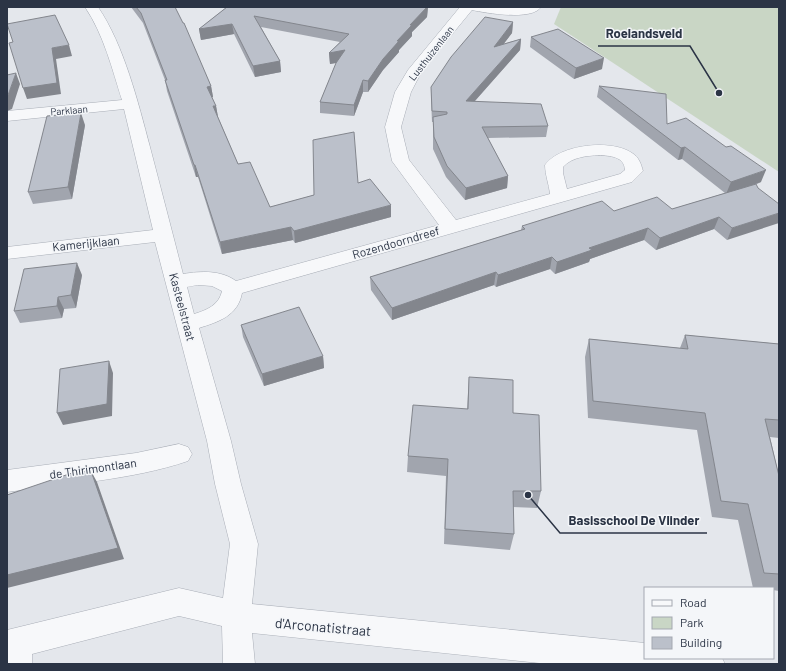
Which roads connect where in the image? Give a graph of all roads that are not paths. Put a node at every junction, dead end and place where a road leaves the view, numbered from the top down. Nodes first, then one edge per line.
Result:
1 (91, 7) edge
2 (467, 7) edge
3 (476, 7) edge
4 (535, 7) edge
5 (131, 104) junction
6 (7, 116) edge
7 (559, 196) dead end
8 (451, 227) junction
9 (164, 235) junction
10 (7, 253) edge
11 (175, 282) junction
12 (233, 290) junction
13 (187, 324) junction
14 (179, 454) dead end
15 (7, 481) edge
16 (236, 614) junction
17 (14, 651) edge
18 (644, 658) edge
19 (656, 659) edge
20 (239, 664) edge
21 (709, 664) edge

1 - 5 street, Kasteelstraat
2 - 8 street, Lusthuizenlaan
3 - 4 street
5 - 6 street, Parklaan
5 - 9 street, Kasteelstraat
7 - 8 street, Rozendoorndreef
8 - 12 street, Rozendoorndreef
9 - 10 street, Kamerijklaan
9 - 11 street, Kasteelstraat
11 - 12 street
11 - 13 street, Kasteelstraat
12 - 13 street
13 - 16 street, Kasteelstraat
14 - 15 street, de Thirimontlaan
16 - 17 street, d'Arconatistraat
16 - 18 street, d'Arconatistraat
16 - 20 street, Kasteelstraat
19 - 21 street, d'Arconatistraat

